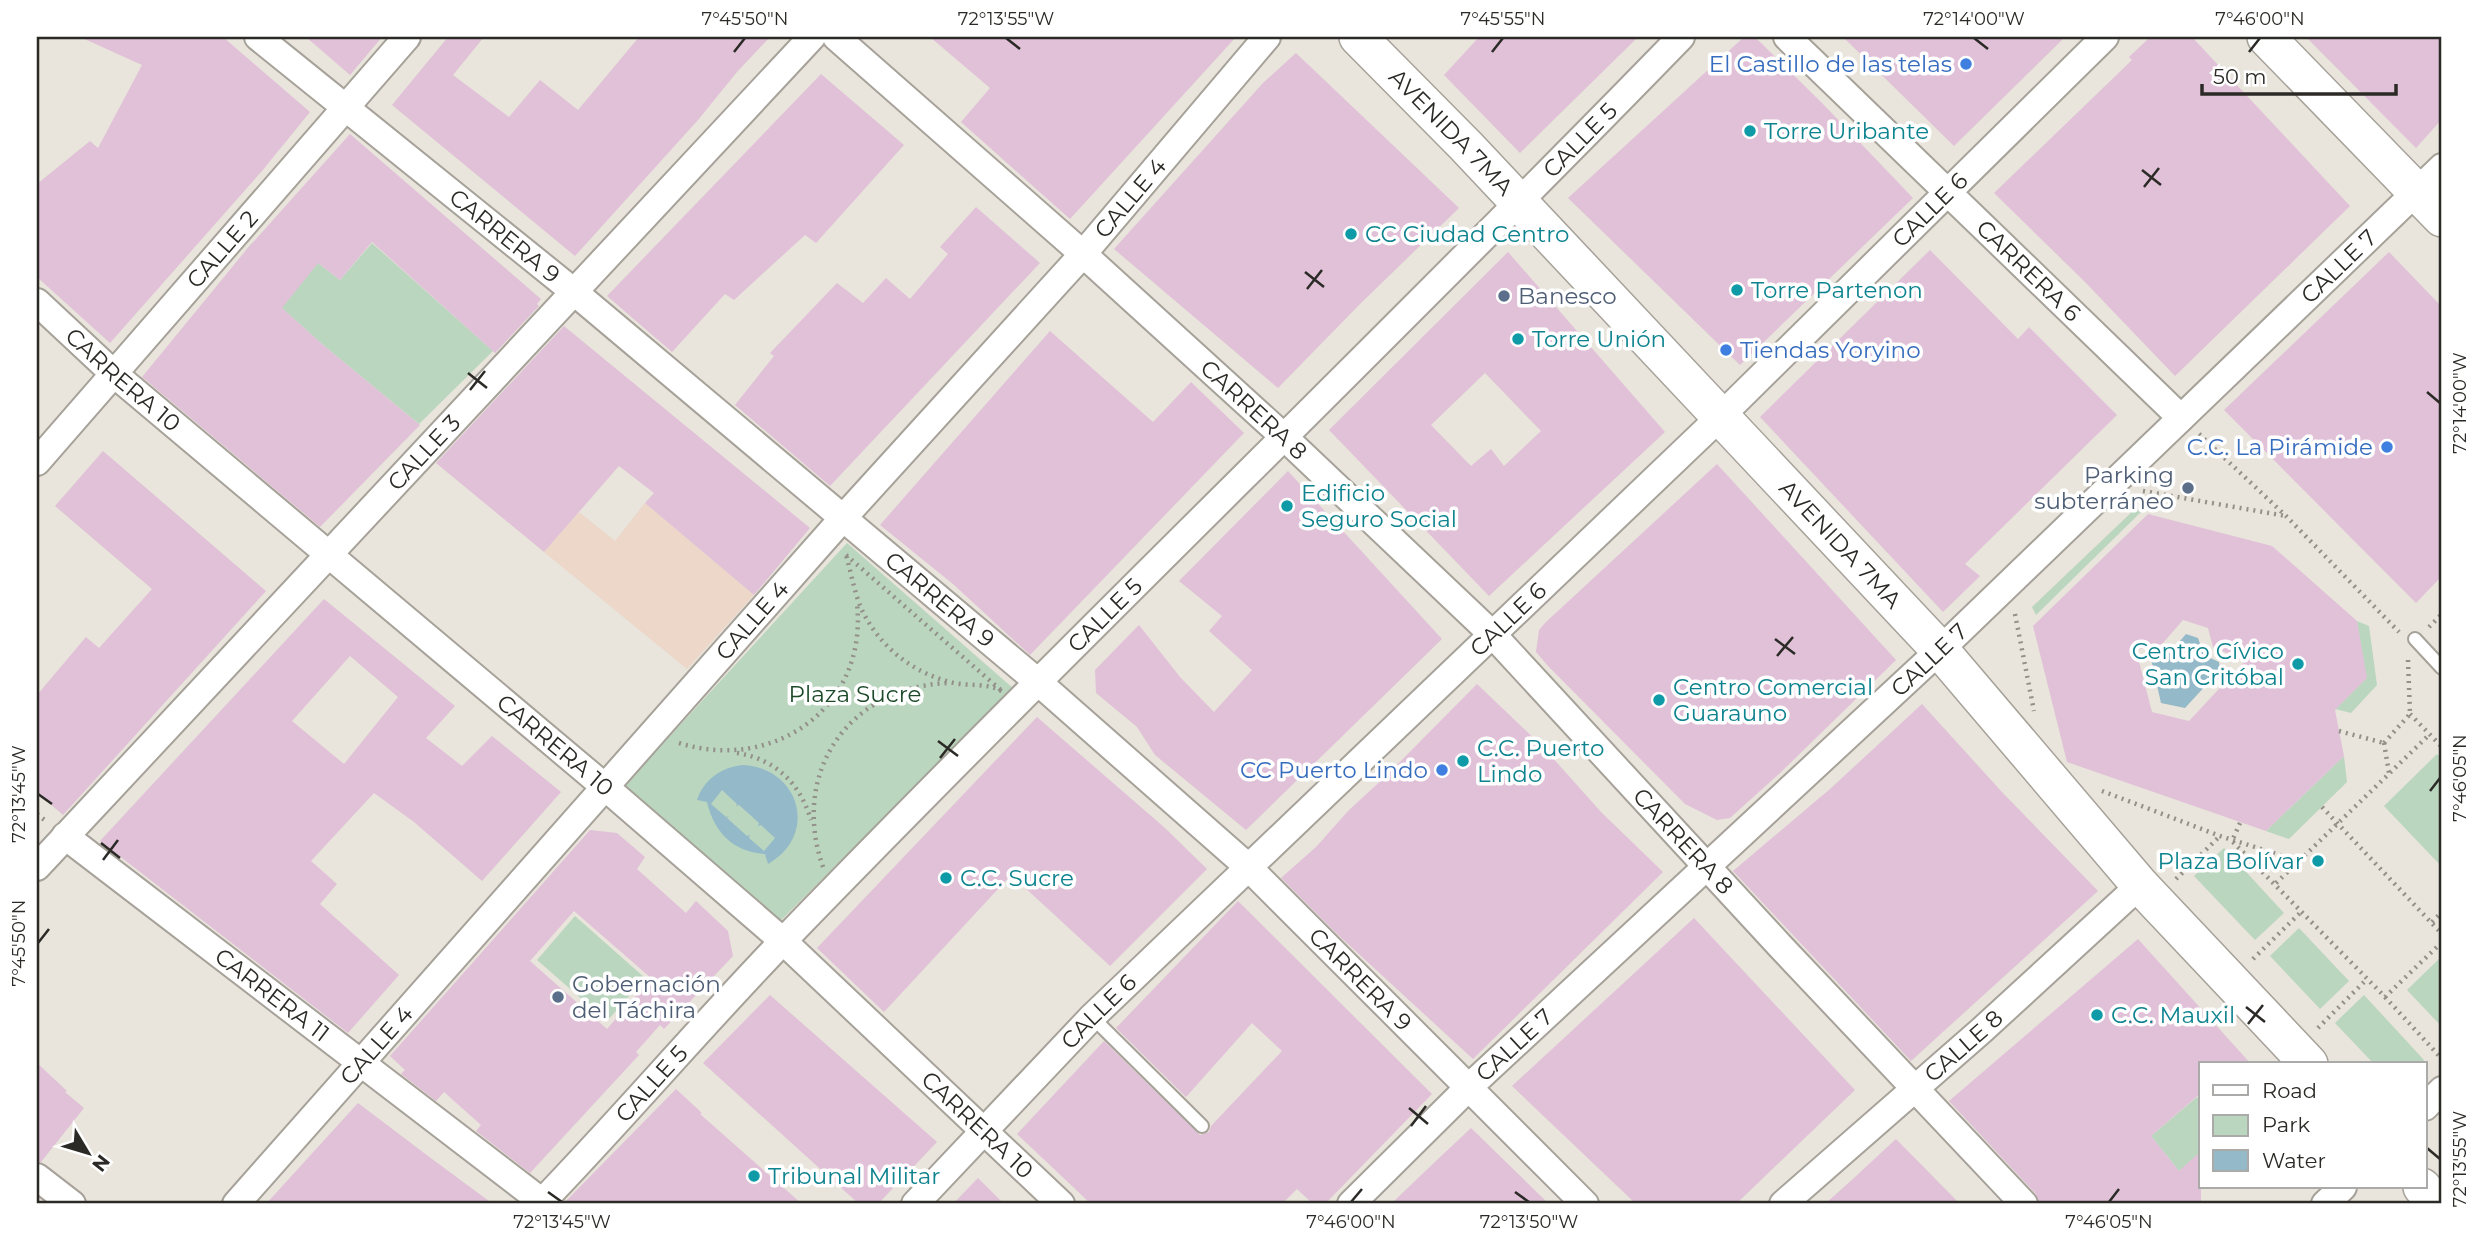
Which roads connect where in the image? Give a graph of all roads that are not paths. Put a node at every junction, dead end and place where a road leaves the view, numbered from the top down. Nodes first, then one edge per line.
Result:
1 (258, 37) edge
2 (407, 37) edge
3 (811, 37) edge
4 (836, 37) edge
5 (1267, 37) edge
6 (1358, 37) edge
7 (1681, 37) edge
8 (1787, 37) edge
9 (2105, 37) edge
10 (2266, 37) edge
11 (346, 107) junction
12 (2442, 167) edge
13 (2417, 192) junction
14 (1948, 193) junction
15 (1520, 203) junction
16 (2442, 218) edge
17 (1083, 254) junction
18 (572, 291) junction
19 (37, 302) edge
20 (113, 373) junction
21 (1721, 416) junction
22 (2181, 418) junction
23 (1283, 436) junction
24 (37, 462) edge
25 (843, 518) junction
26 (327, 555) junction
27 (1493, 635) junction
28 (2414, 639) dead end
29 (1940, 650) junction
30 (2442, 668) edge
31 (1038, 682) junction
32 (605, 787) junction
33 (65, 836) junction
34 (1247, 866) junction
35 (1706, 866) junction
36 (37, 867) edge
37 (2140, 885) junction
38 (783, 942) junction
39 (1092, 1017) junction
40 (2312, 1047) edge
41 (361, 1064) junction
42 (1469, 1087) junction
43 (1915, 1088) junction
44 (2442, 1090) edge
45 (2426, 1106) edge
46 (1202, 1126) dead end
47 (983, 1131) junction
48 (37, 1177) edge
49 (2342, 1188) edge
50 (2423, 1188) edge
51 (542, 1203) edge
52 (72, 1204) edge
53 (236, 1204) edge
54 (915, 1204) edge
55 (1061, 1204) edge
56 (1351, 1204) edge
57 (1585, 1204) edge
58 (1783, 1204) edge
59 (2024, 1204) edge
60 (2325, 1204) edge
61 (2437, 1204) edge

1 - 11 street, CARRERA 9
2 - 11 street, CALLE 2
3 - 18 street, CALLE 3
4 - 17 street, CARRERA 8
5 - 17 street, CALLE 4
6 - 15 street, AVENIDA 7MA
7 - 15 street, CALLE 5
8 - 14 street, CARRERA 6
9 - 14 street, CALLE 6
10 - 13 street
11 - 18 street, CARRERA 9
11 - 20 street, CALLE 2
12 - 13 street, CALLE 7
13 - 16 street
13 - 22 street, CALLE 7
14 - 21 street, CALLE 6
14 - 22 street, CARRERA 6
15 - 21 street, AVENIDA 7MA
15 - 23 street, CALLE 5
17 - 23 street, CARRERA 8
17 - 25 street, CALLE 4
18 - 25 street, CARRERA 9
18 - 26 street, CALLE 3
19 - 20 street, CARRERA 10
20 - 24 street, CALLE 2
20 - 26 street, CARRERA 10
21 - 27 street, CALLE 6
21 - 29 street, AVENIDA 7MA
22 - 29 street, CALLE 7
23 - 27 street, CARRERA 8
23 - 31 street, CALLE 5
25 - 31 street, CARRERA 9
25 - 32 street, CALLE 4
26 - 32 street, CARRERA 10
26 - 33 street, CALLE 3
27 - 34 street, CALLE 6
27 - 35 street, CARRERA 8
28 - 30 lane
29 - 35 street, CALLE 7
29 - 37 street, AVENIDA 7MA
31 - 34 street, CARRERA 9
31 - 38 street, CALLE 5
32 - 38 street, CARRERA 10
32 - 41 street, CALLE 4
33 - 36 street, CALLE 3
33 - 41 street, CARRERA 11
34 - 39 street, CALLE 6
34 - 42 street, CARRERA 9
35 - 42 street, CALLE 7
35 - 43 street, CARRERA 8
37 - 40 street, AVENIDA 7MA
37 - 43 street, CALLE 8
38 - 47 street, CARRERA 10
38 - 51 street, CALLE 5
39 - 46 lane
39 - 47 street, CALLE 6
41 - 51 street, CARRERA 11
41 - 53 street, CALLE 4
42 - 56 street, CALLE 7
42 - 57 street, CARRERA 9
43 - 58 street, CALLE 8
43 - 59 street, CARRERA 8
44 - 45 street
47 - 54 street, CALLE 6
47 - 55 street, CARRERA 10
48 - 52 street
49 - 60 street
50 - 61 street

